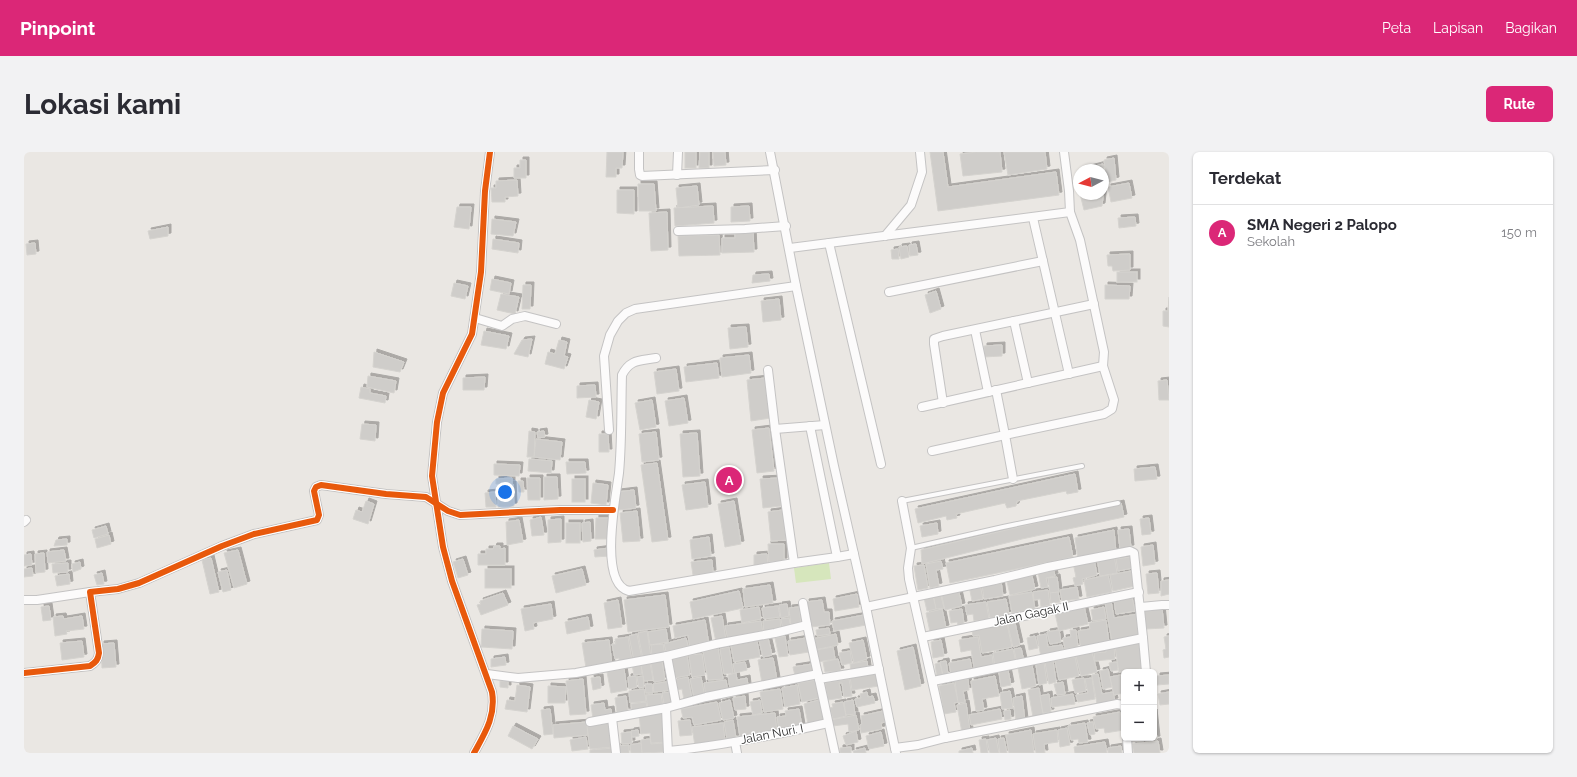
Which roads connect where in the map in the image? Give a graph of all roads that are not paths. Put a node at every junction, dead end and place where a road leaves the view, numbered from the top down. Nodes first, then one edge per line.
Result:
1 (490, 152) edge
2 (639, 152) edge
3 (678, 152) edge
4 (770, 152) edge
5 (920, 152) edge
6 (1064, 152) edge
7 (775, 170) junction
8 (678, 175) junction
9 (1070, 212) junction
10 (1033, 218) junction
11 (786, 226) junction
12 (678, 231) dead end
13 (884, 236) junction
14 (829, 244) junction
15 (790, 248) junction
16 (1043, 261) junction
17 (796, 286) junction
18 (889, 292) dead end
19 (1094, 304) junction
20 (1055, 312) junction
21 (475, 318) junction
22 (1014, 321) junction
23 (556, 324) dead end
24 (975, 330) junction
25 (656, 358) dead end
26 (1103, 366) junction
27 (768, 370) dead end
28 (1069, 374) junction
29 (1028, 383) junction
30 (996, 390) junction
31 (988, 392) junction
32 (944, 403) junction
33 (922, 407) dead end
34 (825, 425) junction
35 (810, 426) junction
36 (775, 429) junction
37 (609, 430) dead end
38 (1005, 436) junction
39 (932, 451) dead end
40 (881, 464) dead end
41 (1082, 466) dead end
42 (1013, 479) junction
43 (902, 500) joint
44 (436, 503) junction
45 (1118, 503) dead end
46 (613, 510) junction
47 (911, 548) junction
48 (854, 554) junction
49 (837, 557) junction
50 (794, 563) junction
51 (90, 592) junction
52 (1139, 592) junction
53 (913, 597) junction
54 (24, 600) edge
55 (803, 603) dead end
56 (1169, 605) edge
57 (866, 607) junction
58 (1141, 607) junction
59 (807, 625) junction
60 (922, 637) junction
61 (1143, 638) junction
62 (666, 656) junction
63 (879, 669) junction
64 (1146, 669) edge
65 (24, 673) edge
66 (487, 674) junction
67 (818, 676) junction
68 (932, 681) junction
69 (676, 704) junction
70 (1121, 705) edge
71 (666, 708) junction
72 (612, 718) junction
73 (590, 722) dead end
74 (828, 723) junction
75 (945, 738) junction
76 (1127, 741) edge
77 (735, 742) junction
78 (919, 749) edge
79 (896, 750) edge
80 (668, 752) edge
81 (474, 753) edge
82 (616, 753) edge
83 (737, 753) edge
84 (835, 753) edge
85 (1128, 753) edge

1 - 21 street
2 - 8 street
3 - 8 street
4 - 7 street
5 - 13 street
6 - 9 street
7 - 8 street
7 - 11 street
9 - 10 street
9 - 19 street
10 - 13 street
10 - 16 street
11 - 12 street
11 - 15 street
13 - 14 street
14 - 15 street
14 - 40 street
15 - 17 street
16 - 18 street
16 - 20 street
17 - 34 street
17 - 37 street
19 - 20 street
19 - 26 street
20 - 22 street
20 - 28 street
21 - 23 street
21 - 44 street
22 - 24 street
22 - 29 street
24 - 31 street
24 - 32 street
25 - 46 street
26 - 28 street
26 - 38 street
27 - 36 street
28 - 29 street
29 - 30 street
30 - 31 street
30 - 38 street
31 - 32 street
32 - 33 street
34 - 35 street
34 - 48 street
35 - 36 street
35 - 49 street
36 - 50 street
38 - 39 street
38 - 42 street
41 - 42 lane
42 - 43 lane
43 - 47 street
44 - 46 street
44 - 51 street
44 - 66 street
45 - 47 lane
46 - 50 street
47 - 53 street
48 - 49 street
48 - 57 street
49 - 50 street
51 - 54 street
51 - 65 street
52 - 53 street
52 - 58 street
52 - 60 street, Jalan Gagak II
53 - 57 street
53 - 60 street
55 - 59 street
56 - 58 street
57 - 63 street
58 - 61 street
59 - 62 street
59 - 67 street
60 - 68 street
61 - 64 street
61 - 68 street
62 - 66 street
62 - 69 street
63 - 67 street
63 - 79 street
66 - 81 street
67 - 69 street
67 - 74 street
68 - 75 street
69 - 71 street
70 - 75 street
71 - 72 street
71 - 80 street
72 - 73 street
72 - 82 street
74 - 77 street, Jalan Nuri. I
74 - 84 street
75 - 78 street
76 - 85 street
77 - 80 street, Jalan Nuri. I
77 - 83 street
78 - 79 street

